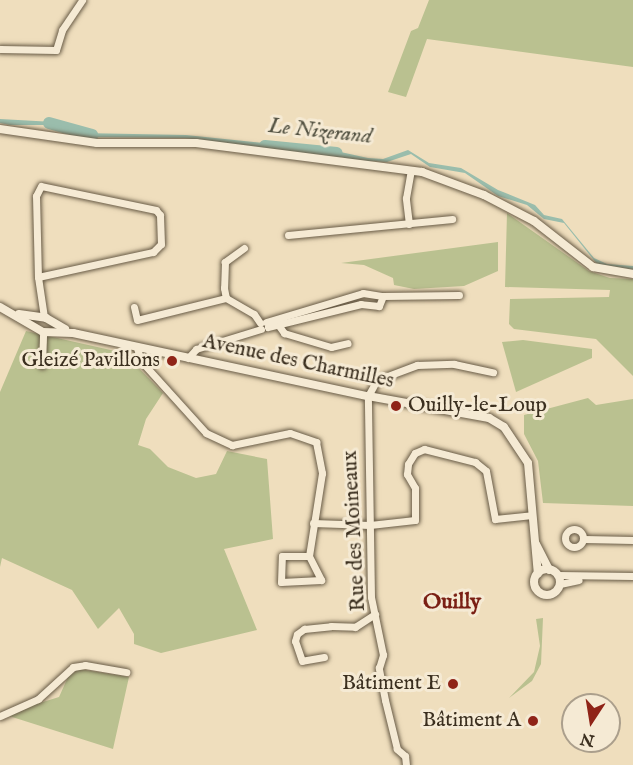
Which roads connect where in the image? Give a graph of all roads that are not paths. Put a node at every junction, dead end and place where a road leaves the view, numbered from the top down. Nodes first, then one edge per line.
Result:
1 (82, 0) edge
2 (0, 49) edge
3 (0, 129) edge
4 (411, 170) junction
5 (452, 219) dead end
6 (409, 224) junction
7 (288, 235) dead end
8 (244, 248) dead end
9 (633, 274) edge
10 (38, 277) junction
11 (383, 296) junction
12 (459, 296) dead end
13 (226, 298) junction
14 (0, 307) edge
15 (134, 307) dead end
16 (44, 325) junction
17 (264, 325) junction
18 (279, 326) junction
19 (348, 344) dead end
20 (137, 348) junction
21 (188, 358) junction
22 (42, 366) dead end
23 (493, 372) dead end
24 (368, 396) junction
25 (532, 515) junction
26 (313, 523) junction
27 (370, 525) junction
28 (532, 537) junction
29 (584, 539) dead end
30 (633, 540) edge
31 (309, 556) junction
32 (549, 570) junction
33 (538, 574) junction
34 (633, 576) edge
35 (559, 580) junction
36 (375, 614) junction
37 (324, 657) dead end
38 (126, 672) dead end
39 (0, 716) edge
40 (406, 765) edge

1 - 2 street
3 - 4 street
4 - 6 street
4 - 9 street
5 - 6 street
6 - 7 street
8 - 13 street
10 - 10 street
10 - 16 street
11 - 12 street
11 - 17 street
11 - 18 street
13 - 15 street
13 - 17 street
14 - 16 street, Avenue des Charmilles
16 - 20 street, Avenue des Charmilles
16 - 22 street
17 - 18 street
17 - 21 street
18 - 19 street
20 - 21 street, Avenue des Charmilles
20 - 26 street
21 - 24 street, Avenue des Charmilles
23 - 24 street
24 - 25 street, Avenue des Charmilles
24 - 27 street, Rue des Moineaux
25 - 27 street
25 - 28 street, Avenue des Charmilles
26 - 27 street
26 - 31 street
27 - 36 street, Rue des Moineaux
28 - 32 street, Avenue des Charmilles
28 - 33 street, Avenue des Charmilles
29 - 30 street
31 - 31 street
32 - 33 street
32 - 35 street
33 - 35 street
34 - 35 street
36 - 37 street
36 - 40 street, Rue des Moineaux
38 - 39 street

